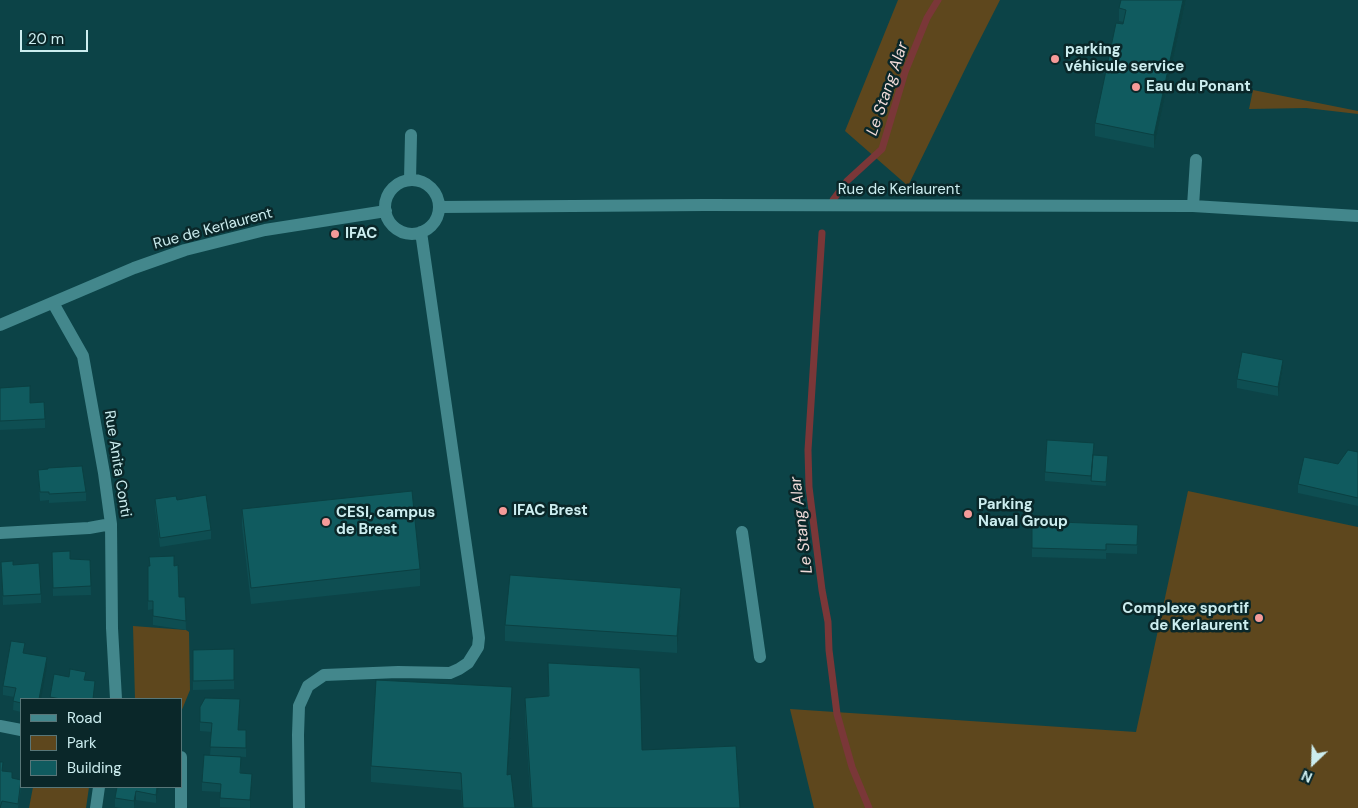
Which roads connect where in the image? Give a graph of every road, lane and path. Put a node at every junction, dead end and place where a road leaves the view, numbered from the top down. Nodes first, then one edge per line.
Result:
1 (411, 135) dead end
2 (1196, 160) dead end
3 (410, 180) junction
4 (1193, 206) junction
5 (440, 207) junction
6 (386, 212) junction
7 (1358, 216) edge
8 (421, 232) junction
9 (53, 303) junction
10 (0, 325) edge
11 (111, 524) junction
12 (0, 532) edge
13 (742, 532) dead end
14 (760, 657) dead end
15 (116, 698) edge
16 (0, 726) edge
17 (20, 730) edge
18 (99, 788) edge
19 (181, 788) edge
20 (96, 808) edge
21 (181, 808) edge
22 (299, 808) edge

1 - 3 street
2 - 4 street
3 - 5 street
3 - 6 street
4 - 5 street, Rue de Kerlaurent
4 - 7 street, Rue de Kerlaurent
5 - 8 street
6 - 8 street
6 - 9 street, Rue de Kerlaurent
8 - 22 street
9 - 10 street, Rue de Kerlaurent
9 - 11 street, Rue Anita Conti
11 - 12 street
11 - 15 street, Rue Anita Conti
13 - 14 street
16 - 17 street
18 - 20 street
19 - 21 street

